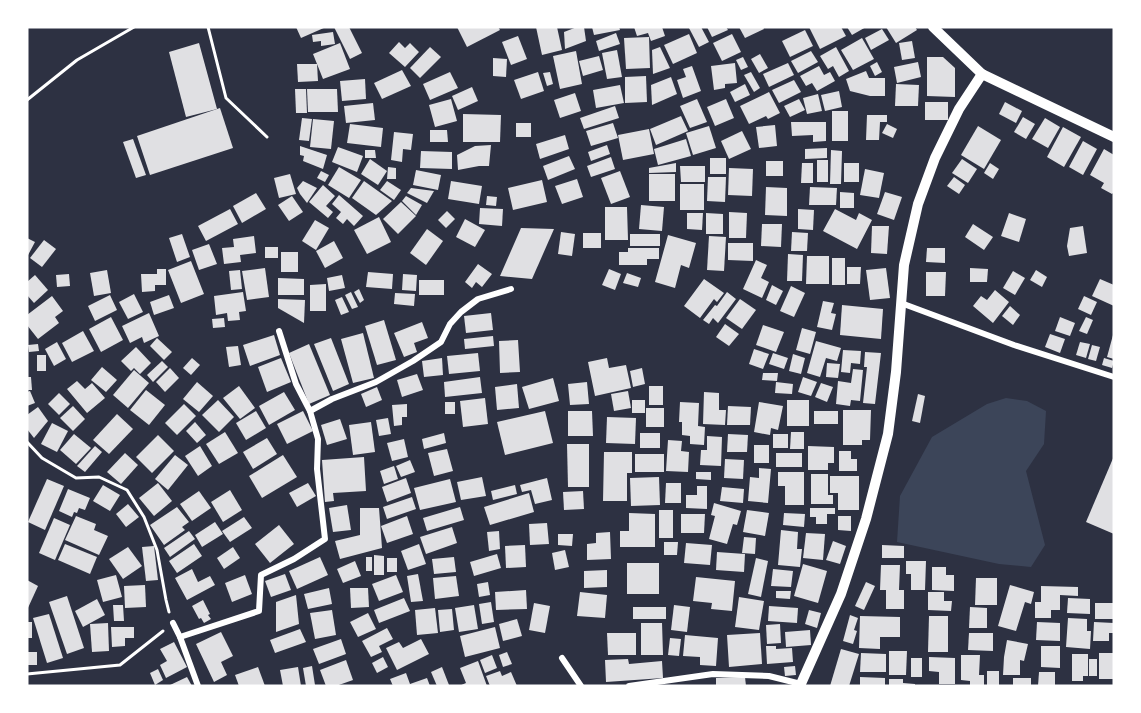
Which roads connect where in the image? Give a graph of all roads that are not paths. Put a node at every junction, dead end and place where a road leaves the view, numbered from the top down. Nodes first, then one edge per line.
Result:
1 (933, 27) edge
2 (982, 74) junction
3 (1114, 137) edge
4 (510, 288) dead end
5 (901, 303) junction
6 (279, 331) dead end
7 (1114, 377) edge
8 (310, 411) junction
9 (173, 623) road end
10 (180, 637) junction
11 (561, 658) dead end
12 (801, 685) edge
13 (198, 686) edge
14 (581, 686) edge
15 (629, 686) edge

1 - 2 street
2 - 3 street
2 - 5 street
4 - 8 street
5 - 7 street
5 - 12 street
6 - 8 street
8 - 10 street
9 - 10 street
10 - 13 street
11 - 14 street
12 - 15 street

